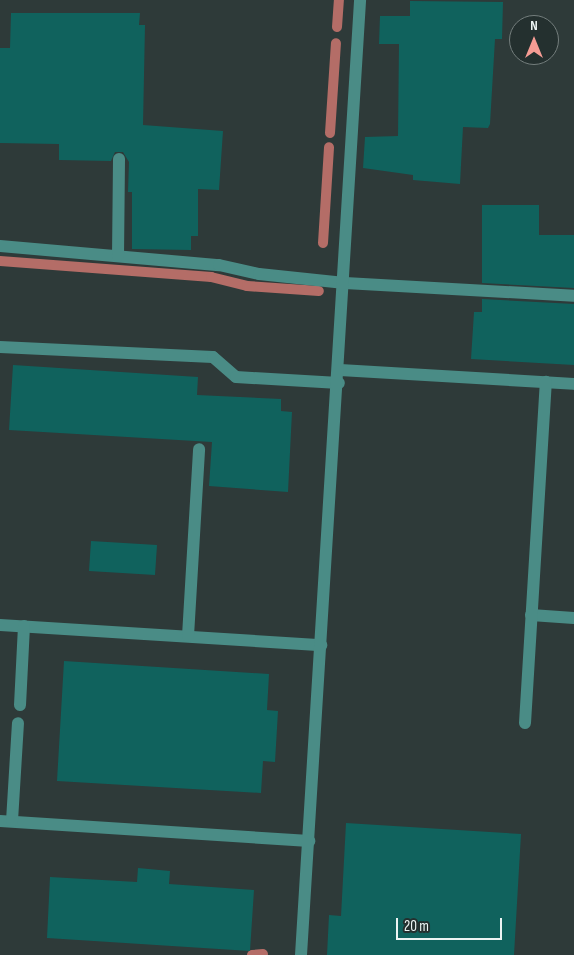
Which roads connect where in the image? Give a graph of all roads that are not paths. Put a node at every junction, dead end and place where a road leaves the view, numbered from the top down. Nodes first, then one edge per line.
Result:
1 (360, 0) edge
2 (119, 158) dead end
3 (0, 246) edge
4 (118, 256) junction
5 (345, 283) junction
6 (574, 296) edge
7 (0, 347) edge
8 (339, 376) junction
9 (546, 382) junction
10 (574, 384) edge
11 (199, 449) dead end
12 (532, 615) junction
13 (574, 618) edge
14 (0, 625) edge
15 (24, 626) junction
16 (188, 636) junction
17 (321, 645) junction
18 (20, 705) dead end
19 (18, 723) dead end
20 (525, 723) dead end
21 (6, 821) edge
22 (309, 841) junction
23 (301, 955) edge

1 - 5 street
2 - 4 street
3 - 4 street
4 - 5 street
5 - 6 street
5 - 8 street
7 - 8 street
8 - 9 street
8 - 17 street
9 - 10 street
9 - 12 street
11 - 16 street
12 - 13 street
12 - 20 street
14 - 15 street
15 - 16 street
15 - 18 street
16 - 17 street
17 - 22 street
19 - 21 street
21 - 22 street
22 - 23 street

